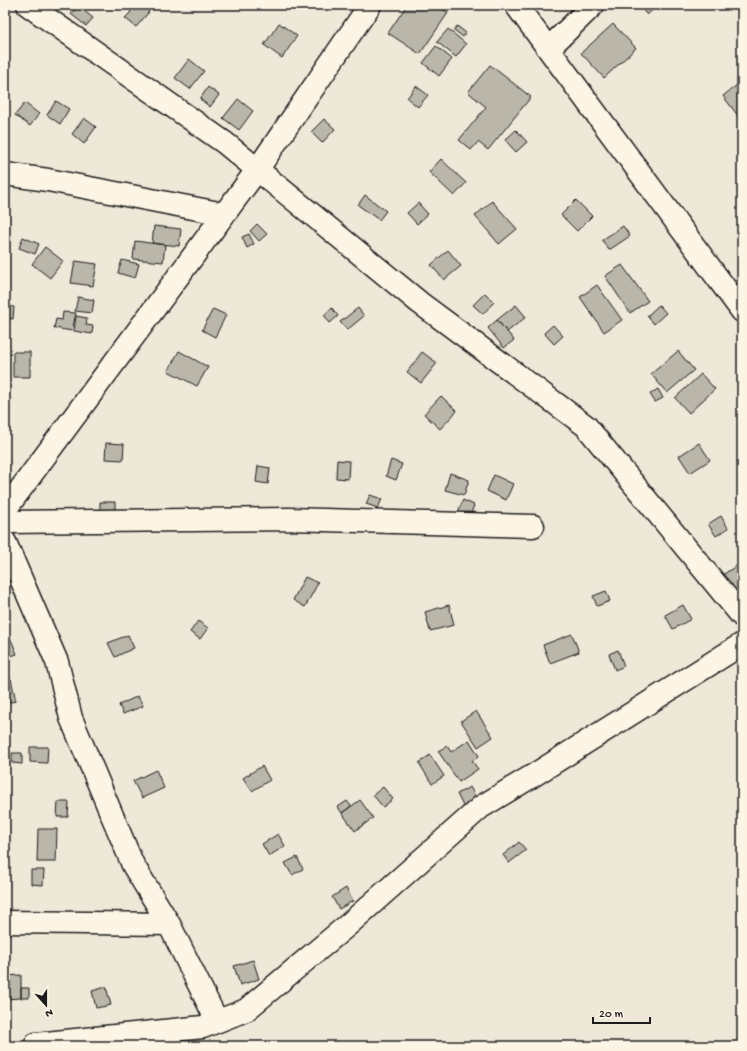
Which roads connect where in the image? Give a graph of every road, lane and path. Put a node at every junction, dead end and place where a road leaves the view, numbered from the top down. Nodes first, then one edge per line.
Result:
1 (28, 5) edge
2 (370, 5) edge
3 (516, 5) edge
4 (593, 5) edge
5 (548, 48) junction
6 (257, 170) junction
7 (5, 174) edge
8 (224, 214) junction
9 (742, 311) edge
10 (5, 510) edge
11 (5, 522) edge
12 (534, 526) dead end
13 (5, 542) edge
14 (742, 616) edge
15 (742, 644) edge
16 (5, 922) edge
17 (169, 924) junction
18 (218, 1021) junction
19 (36, 1044) dead end

1 - 6 street
2 - 6 street
3 - 5 street
4 - 5 street
5 - 9 street
6 - 8 street
6 - 14 street
7 - 8 street
8 - 10 street
11 - 12 street
13 - 17 street
15 - 18 street
16 - 17 street
17 - 18 street
18 - 19 street

